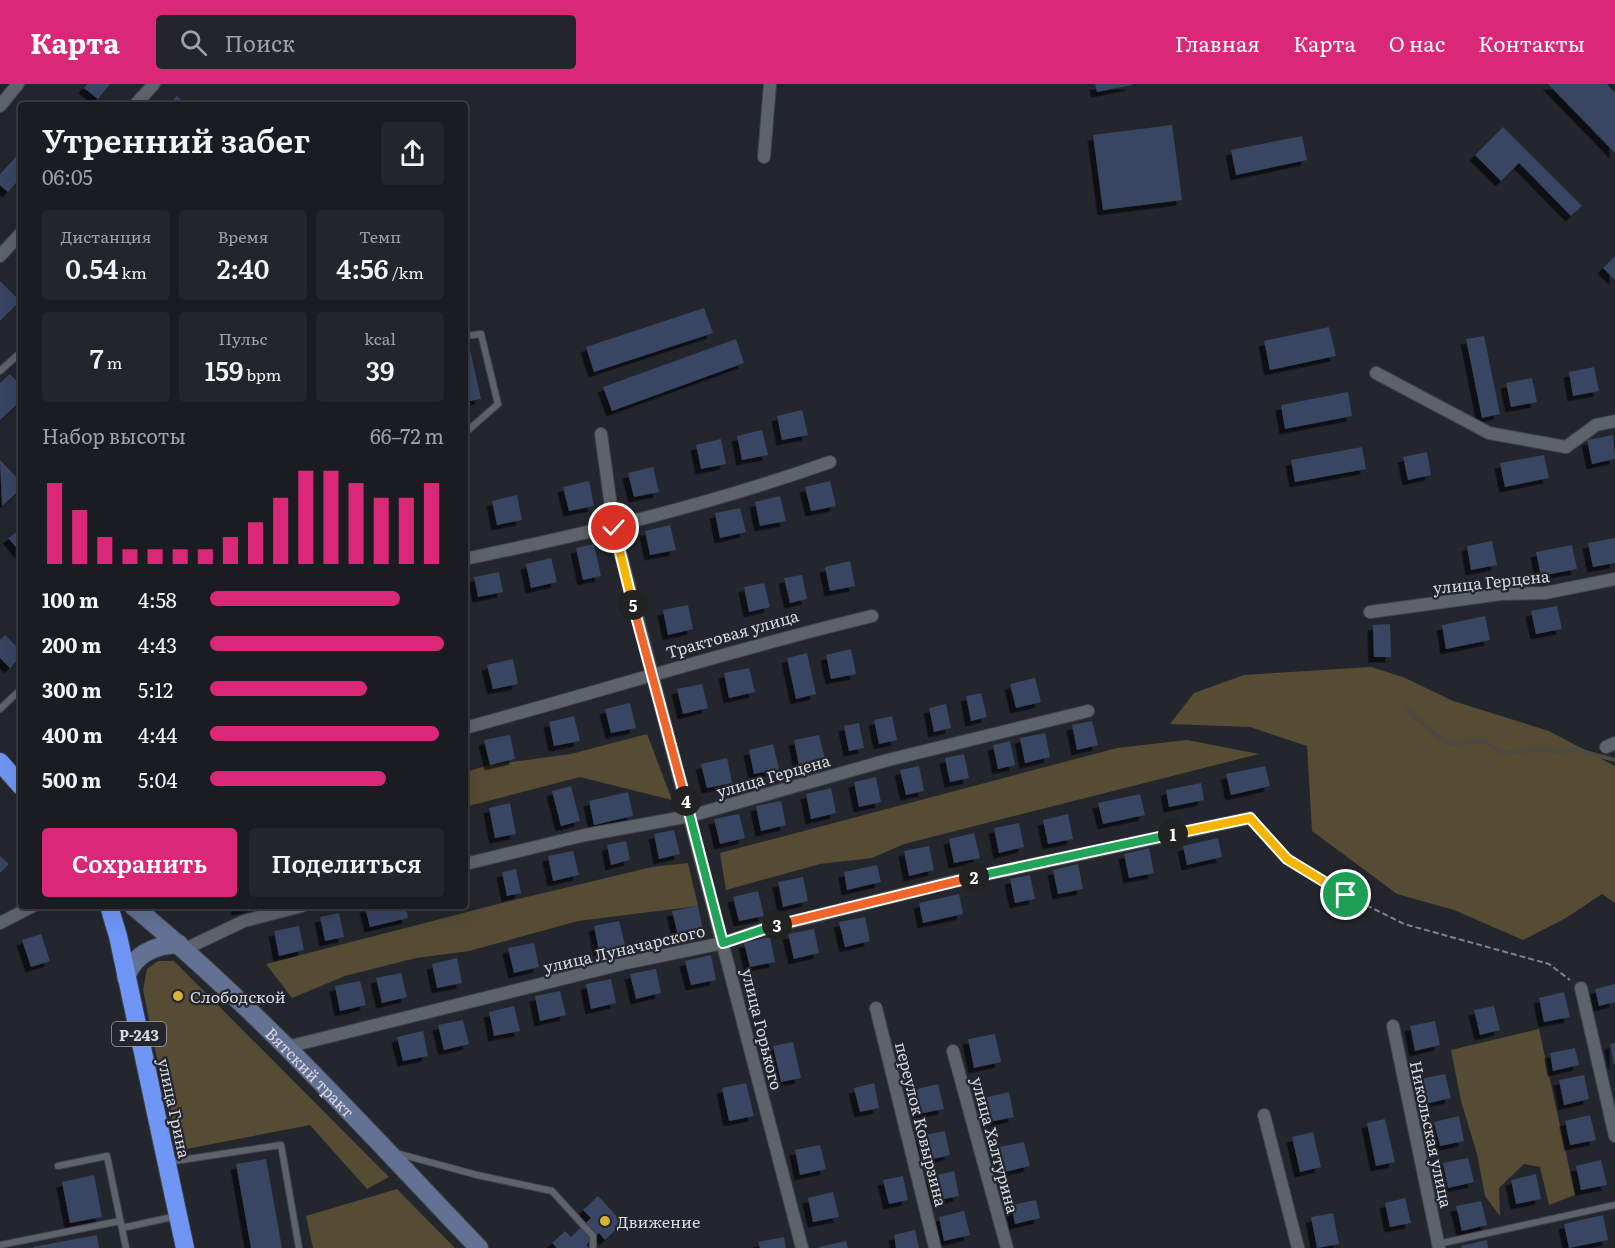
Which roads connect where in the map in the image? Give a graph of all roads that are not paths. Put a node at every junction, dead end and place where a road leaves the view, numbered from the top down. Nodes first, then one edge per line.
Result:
1 (18, 84) edge
2 (154, 84) edge
3 (770, 84) edge
4 (138, 102) edge
5 (0, 106) edge
6 (764, 157) dead end
7 (18, 236) edge
8 (0, 256) edge
9 (468, 336) edge
10 (18, 355) edge
11 (0, 370) edge
12 (1376, 373) dead end
13 (1615, 420) edge
14 (468, 429) edge
15 (601, 434) dead end
16 (830, 462) dead end
17 (614, 528) junction
18 (468, 558) edge
19 (1615, 579) edge
20 (1370, 612) dead end
21 (872, 616) dead end
22 (651, 677) junction
23 (18, 692) edge
24 (0, 710) edge
25 (1088, 711) dead end
26 (468, 727) edge
27 (0, 762) edge
28 (18, 783) edge
29 (690, 816) junction
30 (1250, 818) road end
31 (468, 863) edge
32 (27, 909) edge
33 (110, 909) edge
34 (137, 909) edge
35 (290, 909) edge
36 (0, 923) edge
37 (723, 943) junction
38 (182, 946) junction
39 (126, 977) junction
40 (1581, 988) road end
41 (876, 1008) dead end
42 (1393, 1026) dead end
43 (287, 1047) junction
44 (953, 1051) dead end
45 (1264, 1115) dead end
46 (1615, 1136) edge
47 (385, 1150) junction
48 (166, 1162) junction
49 (58, 1166) dead end
50 (1615, 1205) edge
51 (178, 1216) junction
52 (120, 1221) junction
53 (122, 1228) junction
54 (0, 1245) edge
55 (1439, 1246) edge
56 (126, 1248) edge
57 (184, 1248) edge
58 (299, 1248) edge
59 (479, 1248) edge
60 (593, 1248) edge
61 (802, 1248) edge
62 (935, 1248) edge
63 (1007, 1248) edge
64 (1298, 1248) edge

1 - 5 street
2 - 4 street
3 - 6 street
7 - 8 street
9 - 14 lane
10 - 11 lane
12 - 13 street
15 - 17 street, улица Горького
16 - 17 street
17 - 18 street
17 - 22 street, улица Горького
19 - 20 street, улица Герцена
21 - 22 street, Трактовая улица
22 - 26 street, Трактовая улица
22 - 29 street, улица Горького
23 - 24 lane
25 - 29 street, улица Герцена
27 - 28 highway
29 - 31 street, улица Герцена
29 - 37 street, улица Горького
30 - 37 street, улица Луначарского
32 - 36 street
33 - 39 highway, улица Грина / Р-243
34 - 38 main road, Вятский тракт
35 - 38 street
37 - 43 street, улица Луначарского
37 - 61 street, улица Горького
38 - 39 main road
38 - 43 main road, Вятский тракт
39 - 48 highway, улица Грина / Р-243
40 - 46 street
41 - 62 street, переулок Ковырзина
42 - 55 street, Никольская улица
43 - 47 main road, Вятский тракт
44 - 63 street, улица Халтурина
45 - 64 street
47 - 59 main road, Вятский тракт
47 - 60 lane
48 - 51 highway, улица Грина / Р-243
48 - 58 lane
49 - 52 lane
50 - 55 lane
51 - 53 lane
51 - 57 highway, улица Грина / Р-243
52 - 53 lane
52 - 54 lane
53 - 56 lane

